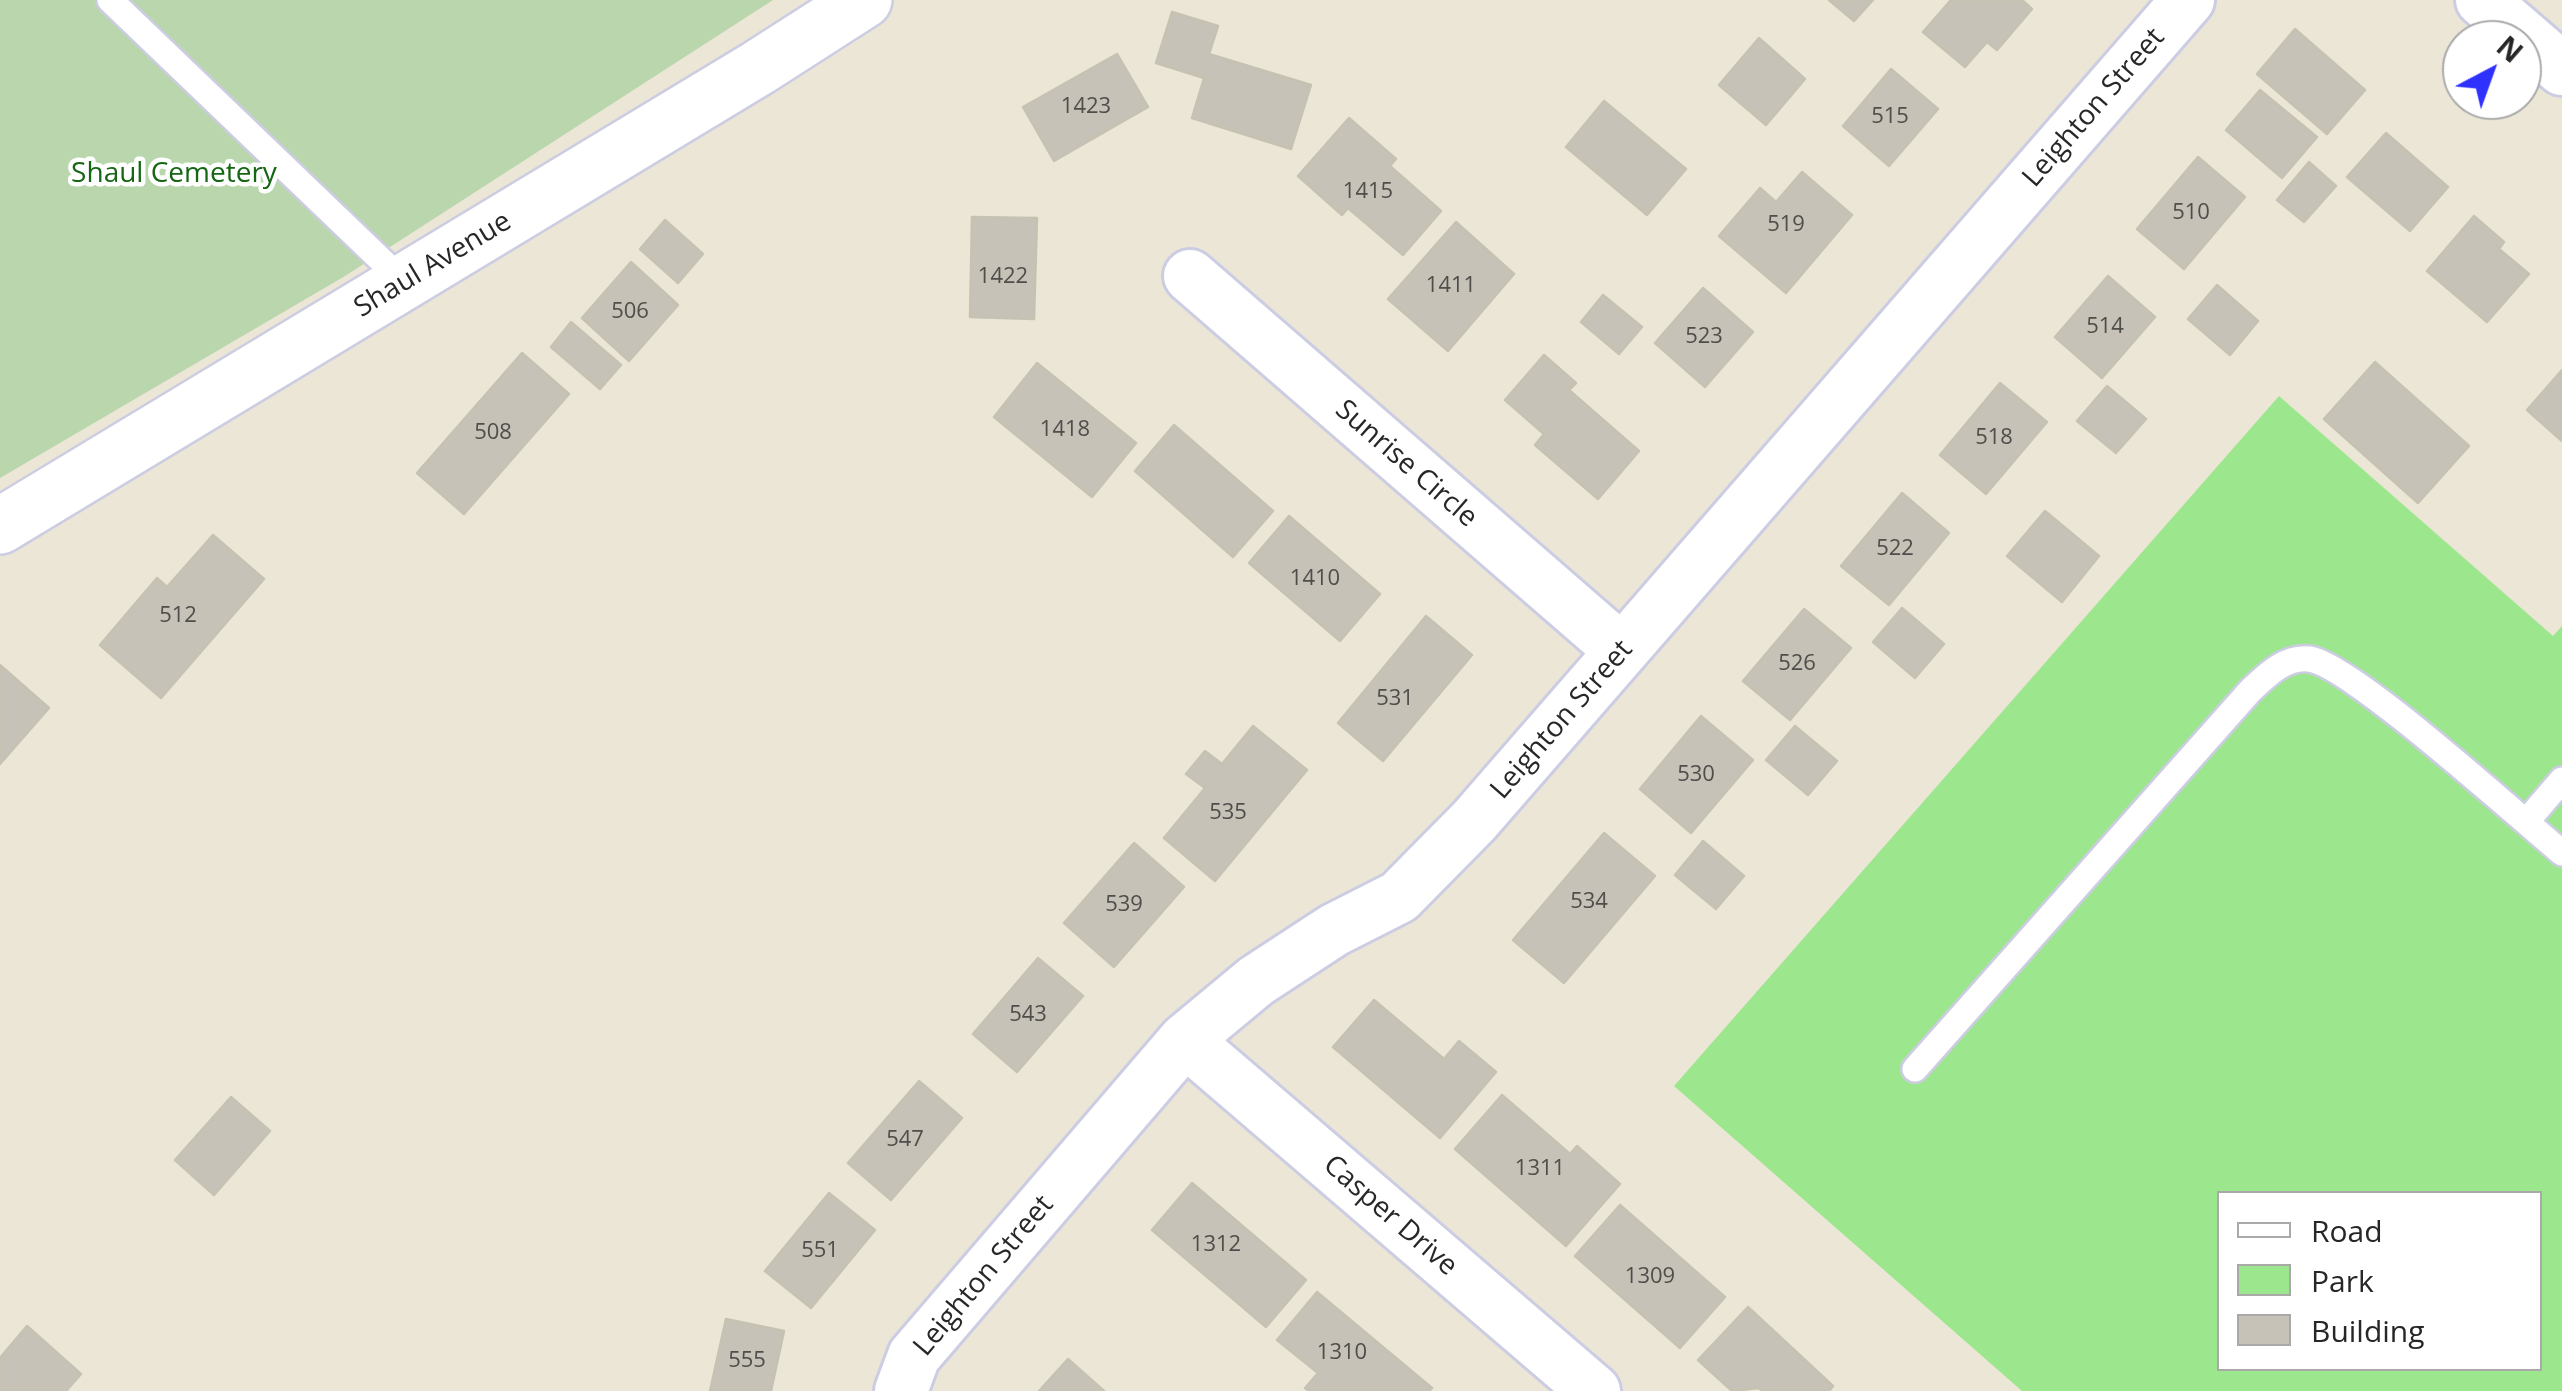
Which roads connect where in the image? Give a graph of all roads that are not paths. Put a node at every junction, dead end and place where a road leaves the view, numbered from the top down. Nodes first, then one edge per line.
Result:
1 (110, 0) edge
2 (864, 0) edge
3 (2188, 0) edge
4 (2482, 0) edge
5 (2562, 69) edge
6 (1190, 276) dead end
7 (404, 282) junction
8 (0, 526) edge
9 (1622, 651) junction
10 (2562, 780) edge
11 (2526, 822) junction
12 (2562, 853) edge
13 (1185, 1040) junction
14 (1914, 1069) dead end
15 (901, 1391) edge
16 (1594, 1391) edge

1 - 7 lane
2 - 7 main road, Shaul Avenue
3 - 9 street, Leighton Street
4 - 5 street
6 - 9 street, Sunrise Circle
7 - 8 main road, Shaul Avenue
9 - 13 street, Leighton Street
10 - 11 lane
11 - 12 lane
11 - 14 lane
13 - 15 street, Leighton Street
13 - 16 street, Casper Drive

